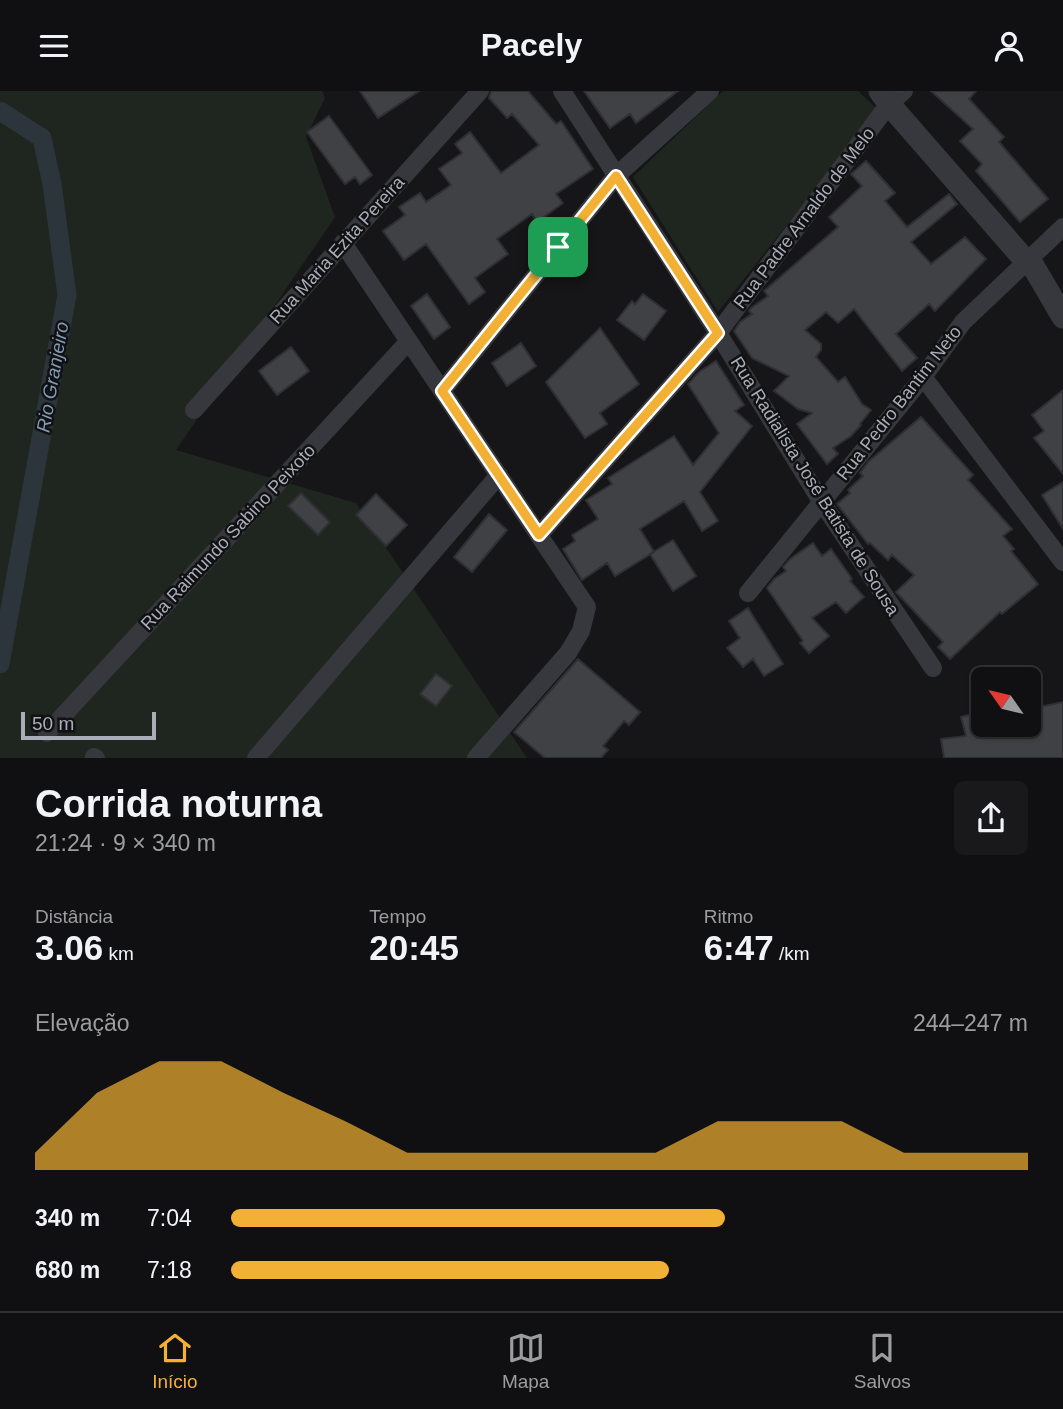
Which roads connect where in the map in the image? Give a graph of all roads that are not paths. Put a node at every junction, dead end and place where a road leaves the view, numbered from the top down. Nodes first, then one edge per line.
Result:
1 (480, 91) edge
2 (562, 91) edge
3 (710, 91) edge
4 (891, 95) edge
5 (616, 176) junction
6 (1063, 227) edge
7 (344, 243) junction
8 (1025, 260) junction
9 (1063, 317) edge
10 (718, 333) junction
11 (409, 341) junction
12 (923, 377) junction
13 (442, 391) junction
14 (194, 410) dead end
15 (499, 475) junction
16 (821, 501) junction
17 (539, 535) junction
18 (1063, 562) edge
19 (748, 593) dead end
20 (933, 668) dead end
21 (47, 733) dead end
22 (256, 758) edge
23 (475, 758) edge

1 - 7 street, Rua Maria Ezita Pereira
2 - 5 street, Rua Radialista José Batista de Sousa
3 - 5 street
4 - 8 street
4 - 10 street, Rua Padre Arnaldo de Melo
5 - 10 street, Rua Radialista José Batista de Sousa
5 - 13 street
6 - 8 street, Rua Pedro Bantim Neto
7 - 11 street
7 - 14 street, Rua Maria Ezita Pereira
8 - 9 street
8 - 12 street, Rua Pedro Bantim Neto
10 - 16 street, Rua Radialista José Batista de Sousa
10 - 17 street, Rua Padre Arnaldo de Melo
11 - 13 street
11 - 21 street, Rua Raimundo Sabino Peixoto
12 - 16 street, Rua Pedro Bantim Neto
12 - 18 street
13 - 15 street
15 - 17 street
15 - 22 street
16 - 19 street, Rua Pedro Bantim Neto
16 - 20 street, Rua Radialista José Batista de Sousa
17 - 23 street

